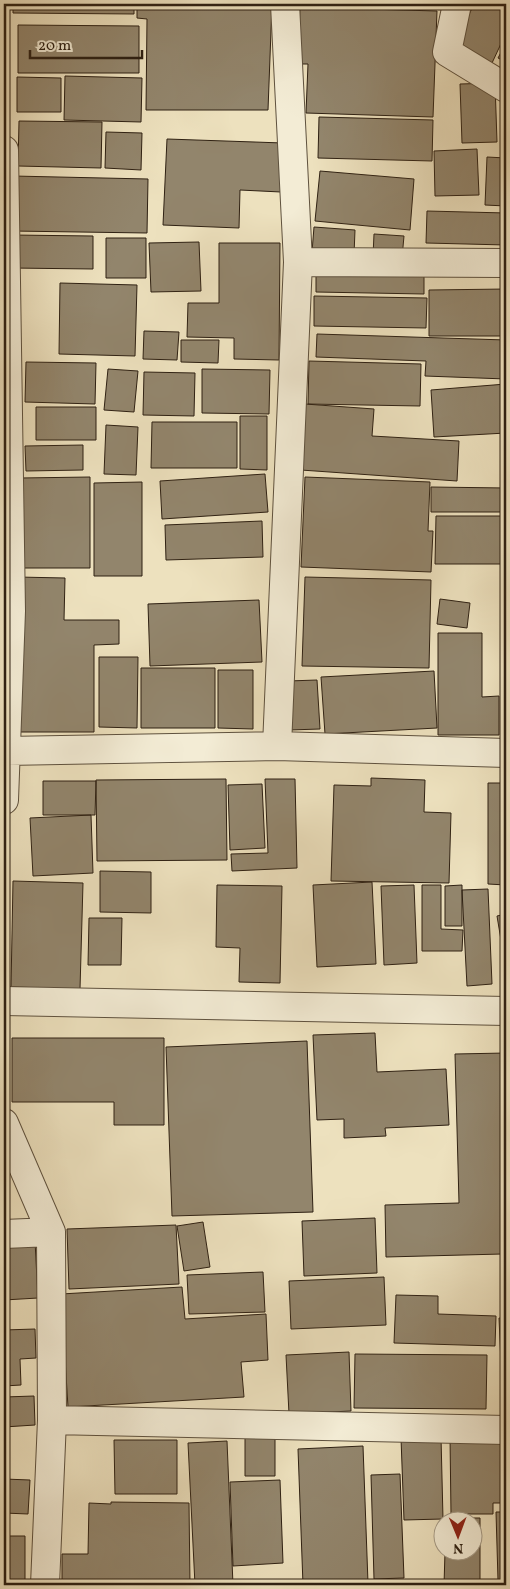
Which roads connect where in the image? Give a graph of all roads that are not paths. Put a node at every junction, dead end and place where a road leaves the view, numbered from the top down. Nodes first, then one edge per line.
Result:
1 (284, 4) edge
2 (456, 4) edge
3 (506, 88) edge
4 (4, 150) edge
5 (298, 262) junction
6 (506, 263) edge
7 (8, 611) edge
8 (277, 746) junction
9 (6, 751) junction
10 (506, 753) edge
11 (4, 800) edge
12 (4, 1001) edge
13 (506, 1011) edge
14 (4, 1122) edge
15 (50, 1232) junction
16 (4, 1234) edge
17 (52, 1420) junction
18 (506, 1430) edge
19 (44, 1585) edge

1 - 5 street
2 - 3 street
4 - 7 street
5 - 6 street
5 - 8 street
7 - 9 street
8 - 9 street
8 - 10 street
9 - 11 street
12 - 13 street
14 - 15 street
15 - 16 street
15 - 17 street
17 - 18 street
17 - 19 street

